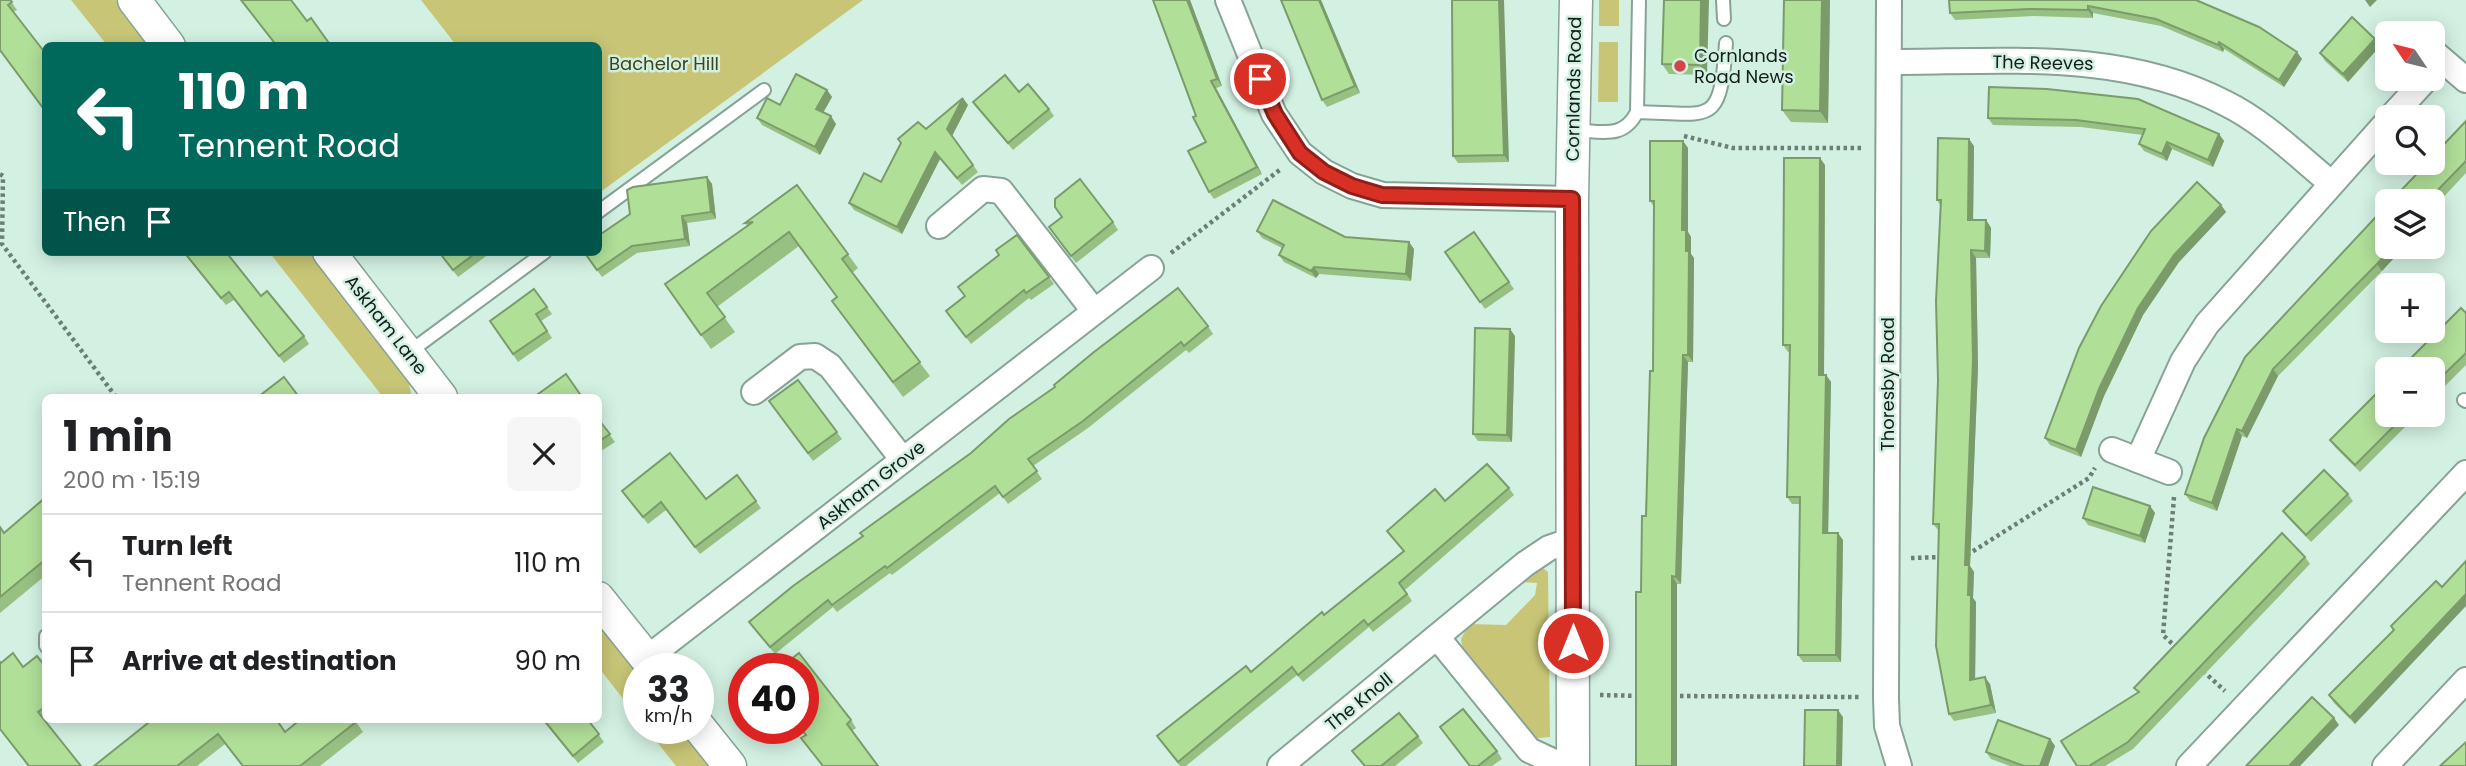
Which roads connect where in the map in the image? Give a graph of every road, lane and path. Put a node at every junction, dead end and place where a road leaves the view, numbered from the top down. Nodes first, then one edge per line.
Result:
1 (134, 0) edge
2 (1228, 0) edge
3 (1576, 0) edge
4 (1639, 0) edge
5 (1723, 0) edge
6 (1889, 0) edge
7 (1724, 19) dead end
8 (166, 42) edge
9 (1726, 43) dead end
10 (1889, 62) junction
11 (2445, 67) edge
12 (2466, 80) edge
13 (764, 90) dead end
14 (2415, 91) edge
15 (2402, 105) edge
16 (1637, 112) junction
17 (1573, 130) junction
18 (1682, 135) dead end
19 (2375, 135) edge
20 (1888, 148) junction
21 (1300, 153) junction
22 (0, 174) edge
23 (2331, 183) junction
24 (1572, 199) junction
25 (602, 209) edge
26 (939, 226) dead end
27 (332, 256) edge
28 (540, 256) edge
29 (1151, 268) joint
30 (1094, 311) junction
31 (408, 353) junction
32 (754, 392) dead end
33 (114, 394) edge
34 (434, 394) edge
35 (2112, 450) joint
36 (903, 460) junction
37 (2138, 460) junction
38 (2169, 472) joint
39 (2466, 474) edge
40 (1572, 540) junction
41 (1952, 556) edge
42 (1965, 556) edge
43 (1887, 559) junction
44 (602, 603) edge
45 (1437, 637) junction
46 (641, 653) edge
47 (664, 653) edge
48 (2183, 653) edge
49 (2193, 663) edge
50 (2466, 680) edge
51 (1573, 695) junction
52 (1641, 696) edge
53 (1668, 696) edge
54 (1886, 698) junction
55 (2245, 709) junction
56 (712, 744) edge
57 (730, 766) edge
58 (1280, 766) edge
59 (1563, 766) edge
60 (1573, 766) edge
61 (1899, 766) edge
62 (2189, 766) edge
63 (2385, 766) edge

1 - 8 street
2 - 21 street
3 - 17 street, Cornlands Road
4 - 16 lane
5 - 7 lane
6 - 10 street, Thoresby Road
9 - 16 lane
10 - 20 street, Thoresby Road
10 - 23 street, The Reeves
11 - 12 street
13 - 25 lane
14 - 15 street
16 - 17 lane
17 - 24 street, Cornlands Road
18 - 20 path
19 - 23 street
20 - 43 street, Thoresby Road
21 - 24 street
21 - 29 path
22 - 33 path
23 - 37 street
24 - 40 street, Cornlands Road
26 - 30 street
27 - 31 street, Askham Lane
28 - 31 lane
29 - 30 street, Askham Grove
30 - 36 street, Askham Grove
31 - 34 street, Askham Lane
32 - 36 street
35 - 37 street
35 - 42 path
36 - 47 street, Askham Grove
37 - 38 street
38 - 48 path
39 - 55 street
40 - 45 street, The Knoll
40 - 51 street, Cornlands Road
41 - 43 path
43 - 54 street, Thoresby Road
44 - 46 street
45 - 58 street, The Knoll
45 - 59 street
49 - 55 path
50 - 63 street
51 - 52 path
51 - 60 street, Cornlands Road
53 - 54 path
54 - 61 street, Thoresby Road
55 - 62 street
56 - 57 street

